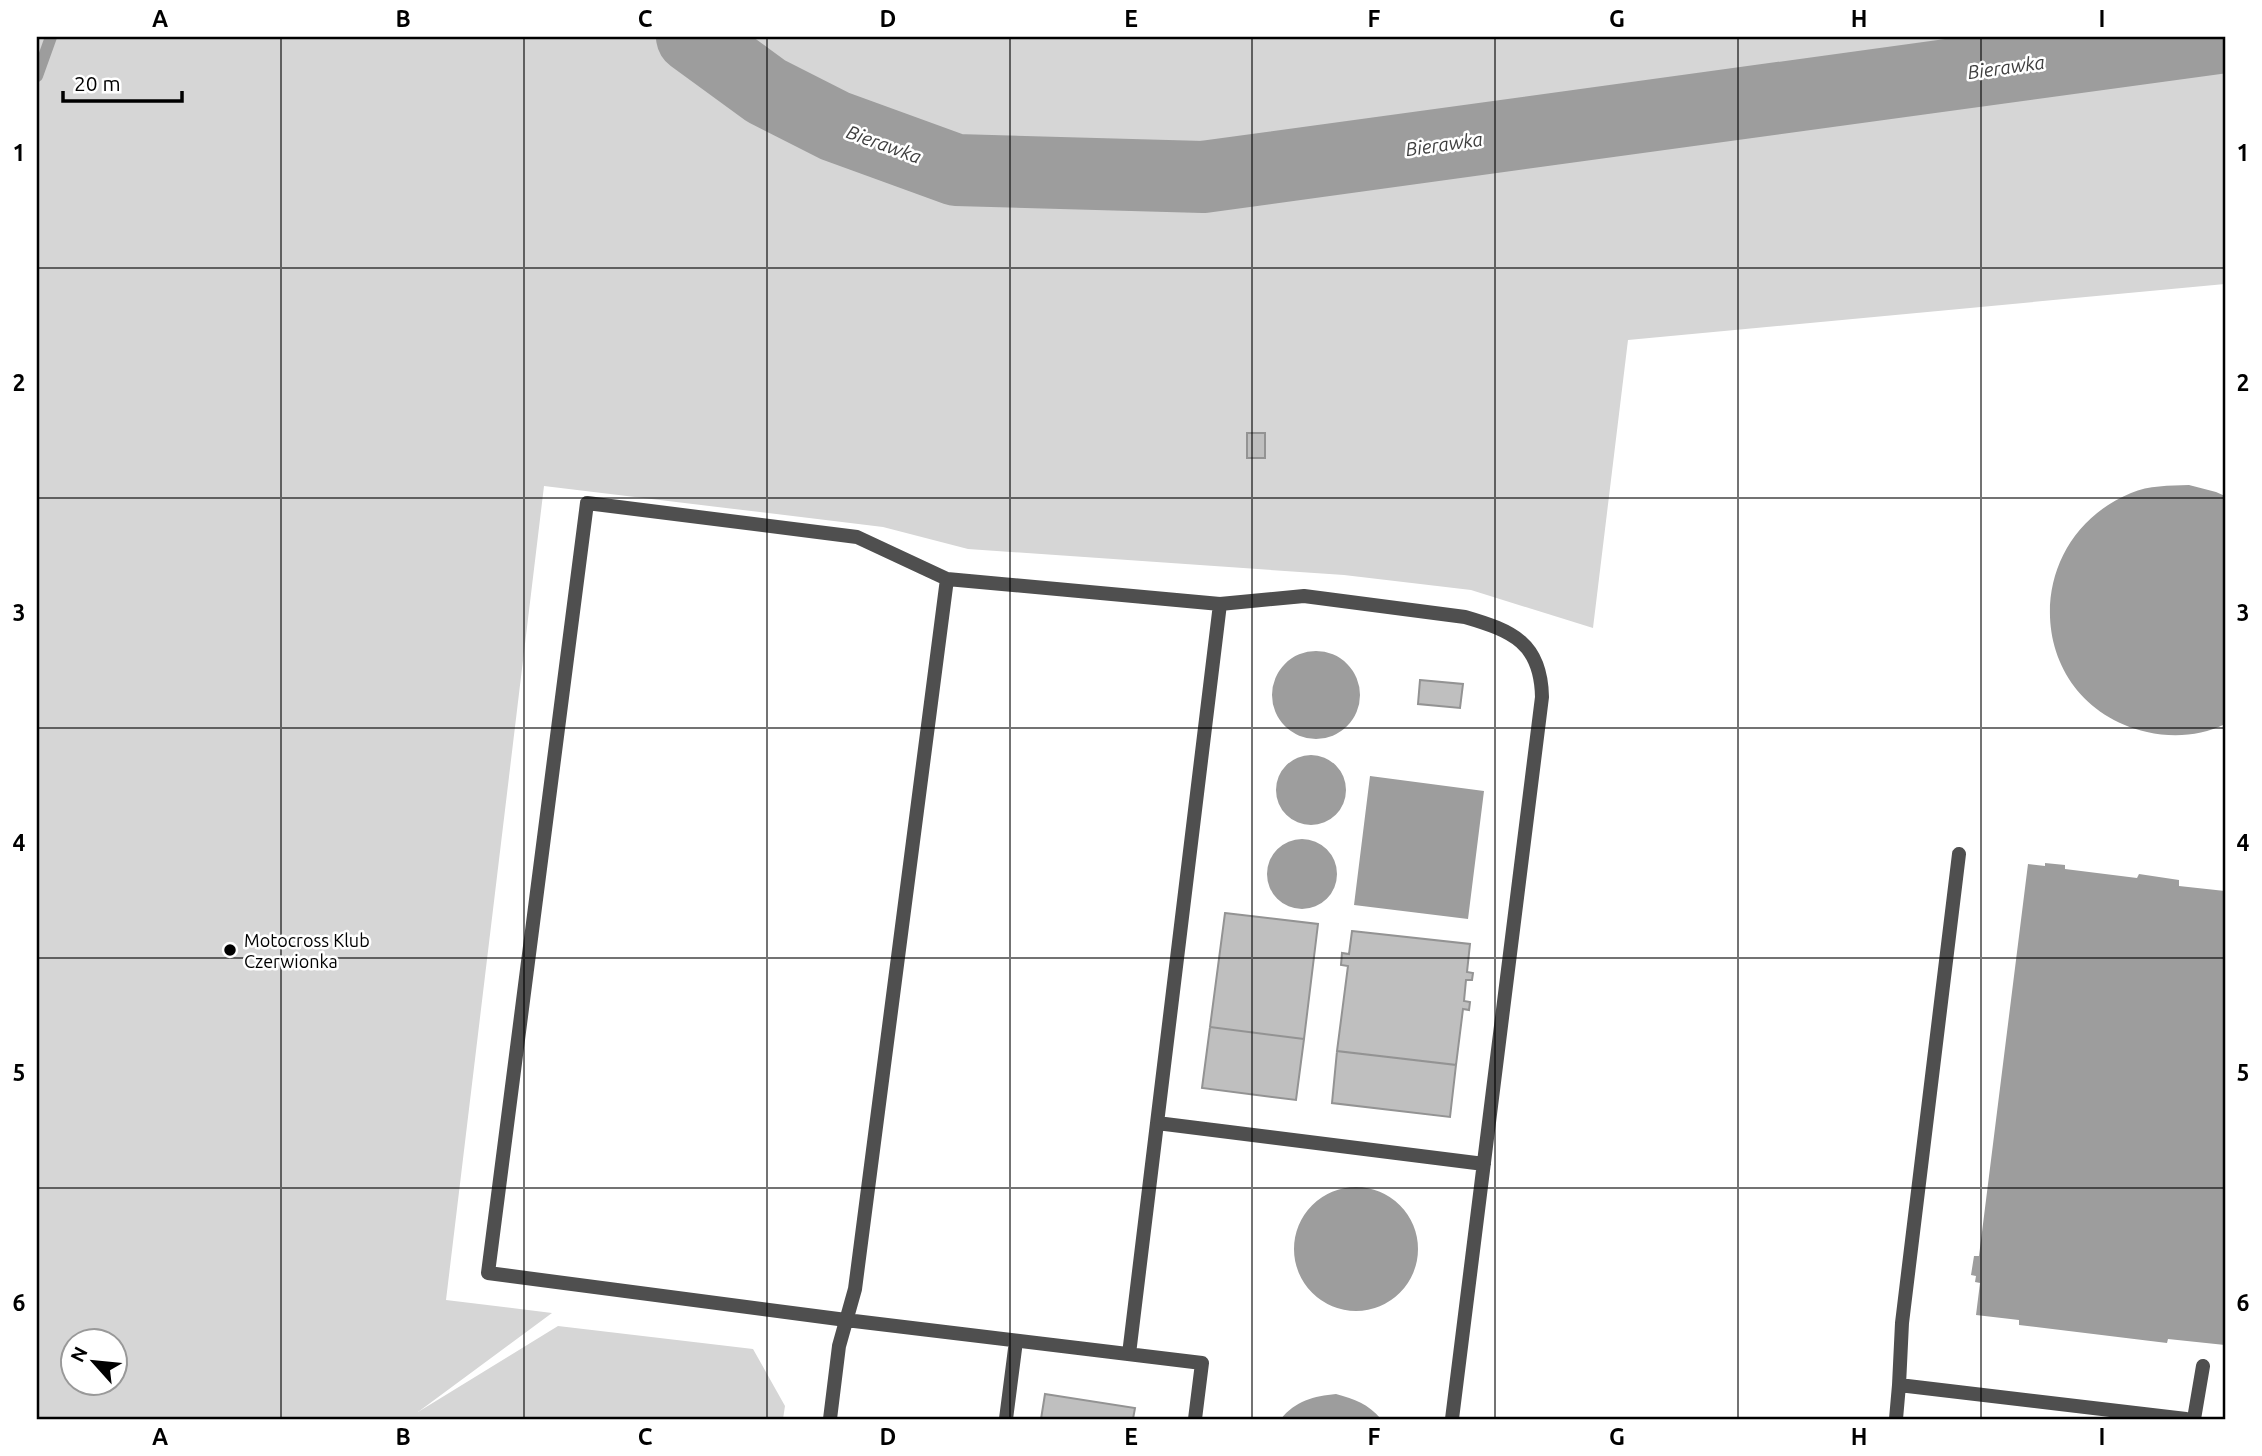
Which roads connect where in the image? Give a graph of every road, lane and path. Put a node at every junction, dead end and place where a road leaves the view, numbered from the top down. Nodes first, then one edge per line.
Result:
1 (947, 579) junction
2 (1220, 604) junction
3 (1959, 855) dead end
4 (1157, 1123) junction
5 (1484, 1164) junction
6 (846, 1320) junction
7 (1016, 1341) junction
8 (1129, 1354) junction
9 (2203, 1366) dead end
10 (1899, 1385) junction
11 (830, 1419) edge
12 (1006, 1419) edge
13 (1195, 1419) edge
14 (1452, 1419) edge
15 (1896, 1419) edge
16 (2186, 1419) edge
17 (2194, 1419) edge

1 - 2 lane
1 - 6 lane
1 - 6 lane
2 - 4 lane
2 - 5 lane
3 - 10 lane
4 - 5 lane
4 - 8 lane
5 - 14 lane
6 - 7 lane
6 - 11 lane
7 - 8 lane
7 - 12 lane
8 - 13 lane
9 - 17 lane
10 - 15 lane
10 - 16 lane

